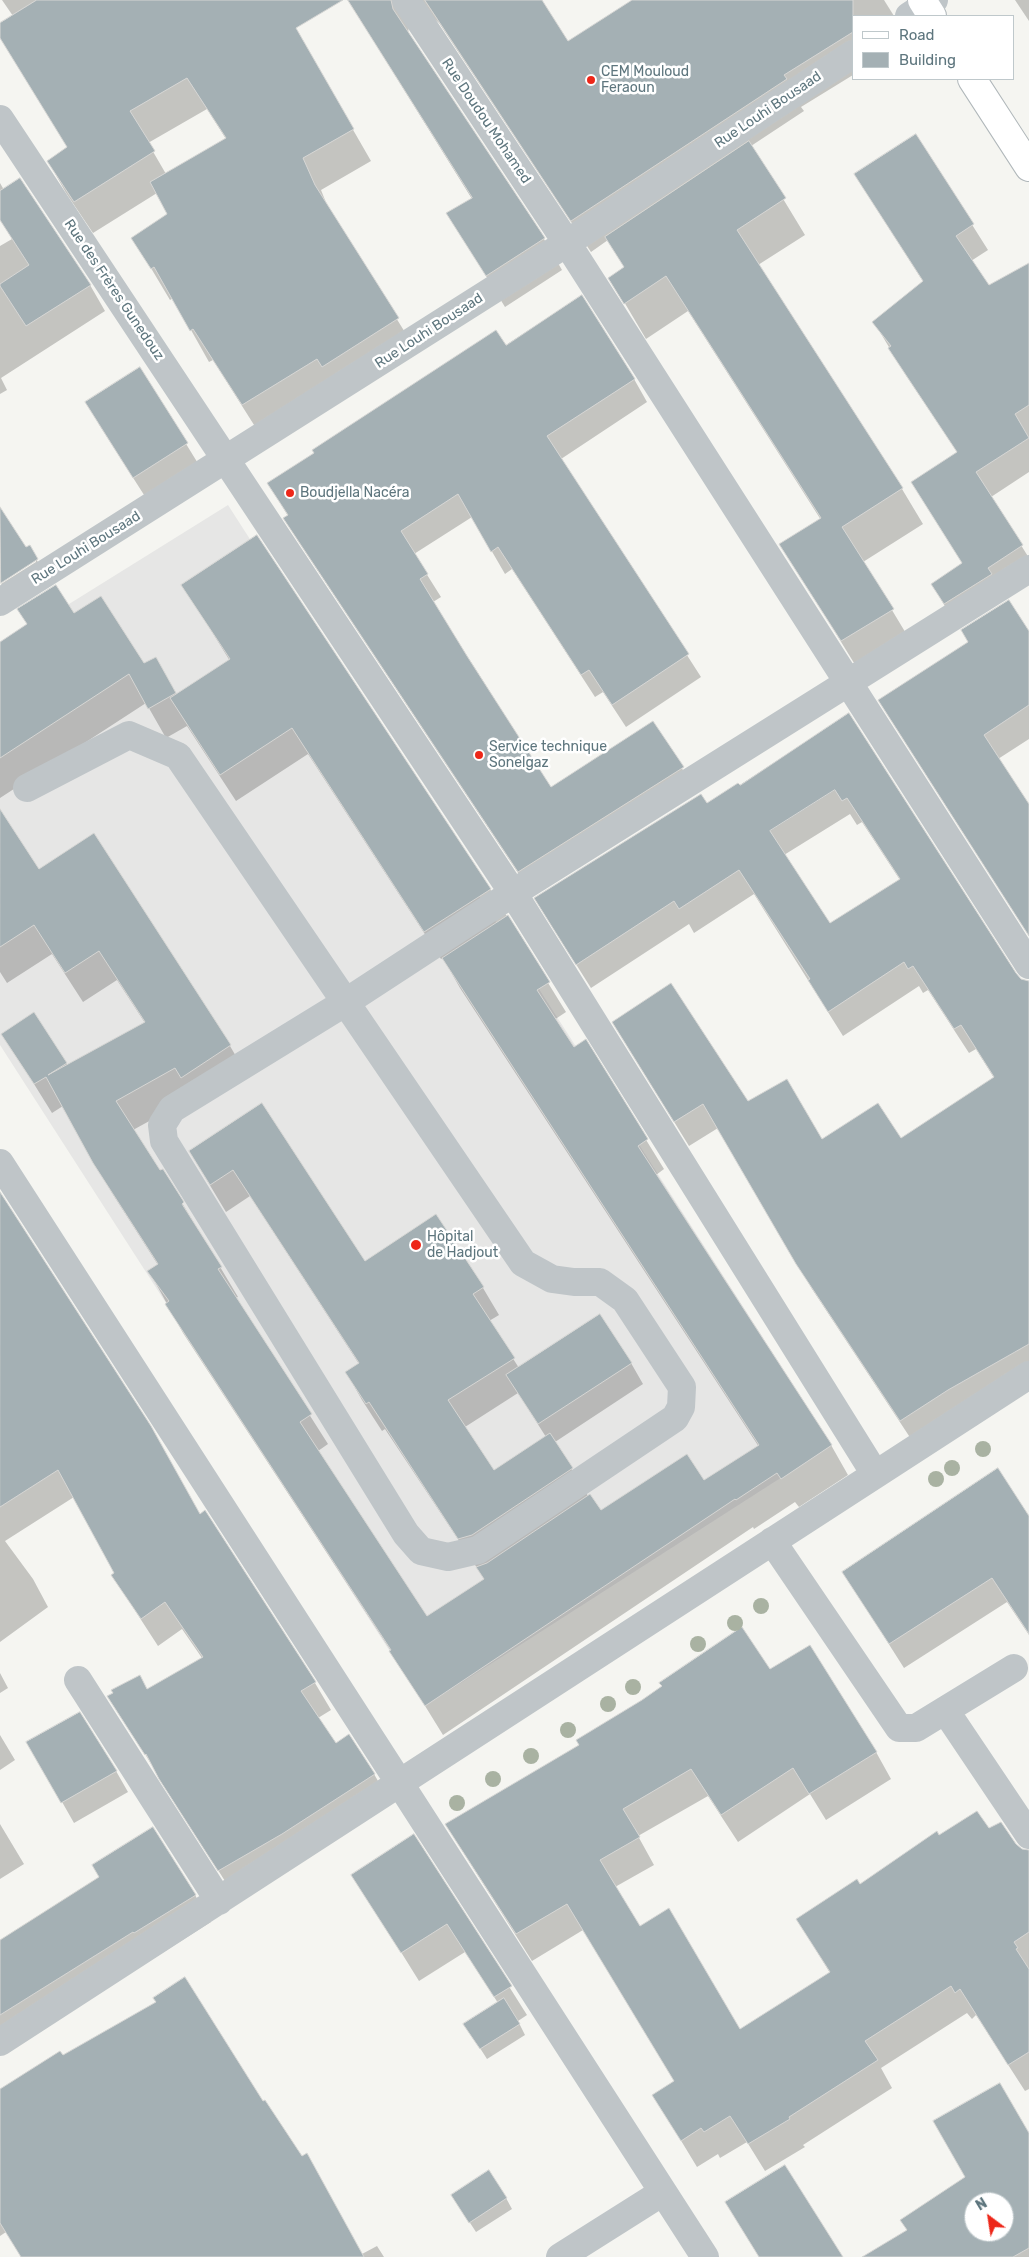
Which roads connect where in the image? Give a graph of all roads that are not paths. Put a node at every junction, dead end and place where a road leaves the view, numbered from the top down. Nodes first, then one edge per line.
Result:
1 (406, 0) edge
2 (852, 55) edge
3 (973, 80) edge
4 (0, 120) edge
5 (1029, 167) edge
6 (567, 243) junction
7 (227, 460) junction
8 (1029, 569) edge
9 (0, 602) edge
10 (849, 682) junction
11 (27, 788) dead end
12 (513, 893) junction
13 (1029, 965) edge
14 (346, 1002) junction
15 (0, 1164) edge
16 (1029, 1374) edge
17 (876, 1474) junction
18 (772, 1541) junction
19 (1014, 1668) dead end
20 (78, 1680) dead end
21 (946, 1710) junction
22 (400, 1782) junction
23 (1029, 1835) edge
24 (219, 1901) junction
25 (0, 2042) edge
26 (663, 2192) junction
27 (560, 2257) edge
28 (705, 2257) edge

1 - 6 street, Rue Doudou Mohamed
2 - 6 street, Rue Louhi Bousaad
3 - 5 main road
4 - 7 street, Rue des Frères Gunedouz
6 - 7 street, Rue Louhi Bousaad
6 - 10 street, Rue Doudou Mohamed
7 - 9 street, Rue Louhi Bousaad
7 - 12 street, Rue des Frères Gunedouz
8 - 10 street
10 - 12 street
10 - 13 street, Rue Doudou Mohamed
11 - 14 street
12 - 14 street
12 - 17 street, Rue des Frères Gunedouz
14 - 14 street
15 - 22 street
16 - 17 street
17 - 18 street
18 - 21 street
18 - 22 street
19 - 21 street
20 - 24 street
21 - 23 street
22 - 24 street
22 - 26 street
24 - 25 street
26 - 27 street
26 - 28 street

